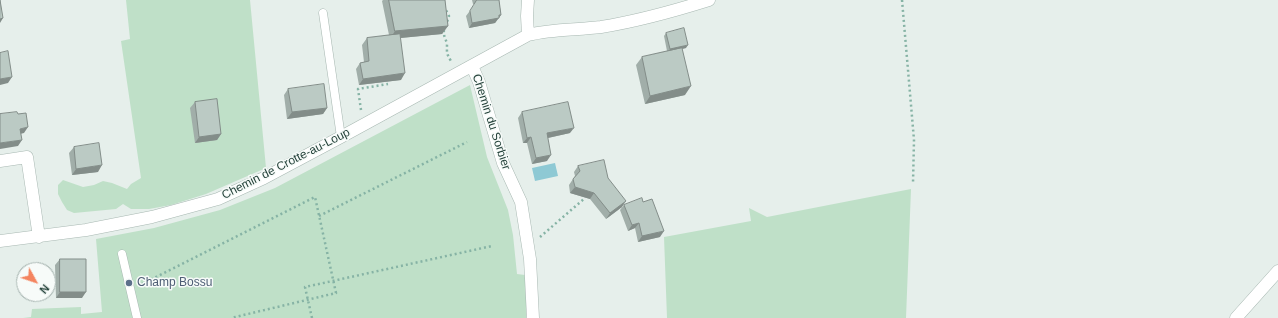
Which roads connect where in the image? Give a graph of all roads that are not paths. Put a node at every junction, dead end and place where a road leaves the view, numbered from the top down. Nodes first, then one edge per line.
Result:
1 (528, 0) edge
2 (709, 0) edge
3 (323, 13) dead end
4 (528, 35) junction
5 (472, 66) junction
6 (341, 138) junction
7 (0, 161) edge
8 (39, 237) junction
9 (0, 241) edge
10 (122, 254) dead end
11 (1278, 271) edge
12 (138, 318) edge
13 (533, 318) edge
14 (1236, 318) edge

1 - 4 street
2 - 4 street
3 - 6 lane
4 - 5 street, Chemin de Crotte-au-Loup
5 - 6 street, Chemin de Crotte-au-Loup
5 - 13 street, Chemin du Sorbier
6 - 8 street, Chemin de Crotte-au-Loup
7 - 8 street
8 - 9 street, Chemin de Crotte-au-Loup
10 - 12 lane
11 - 14 street

